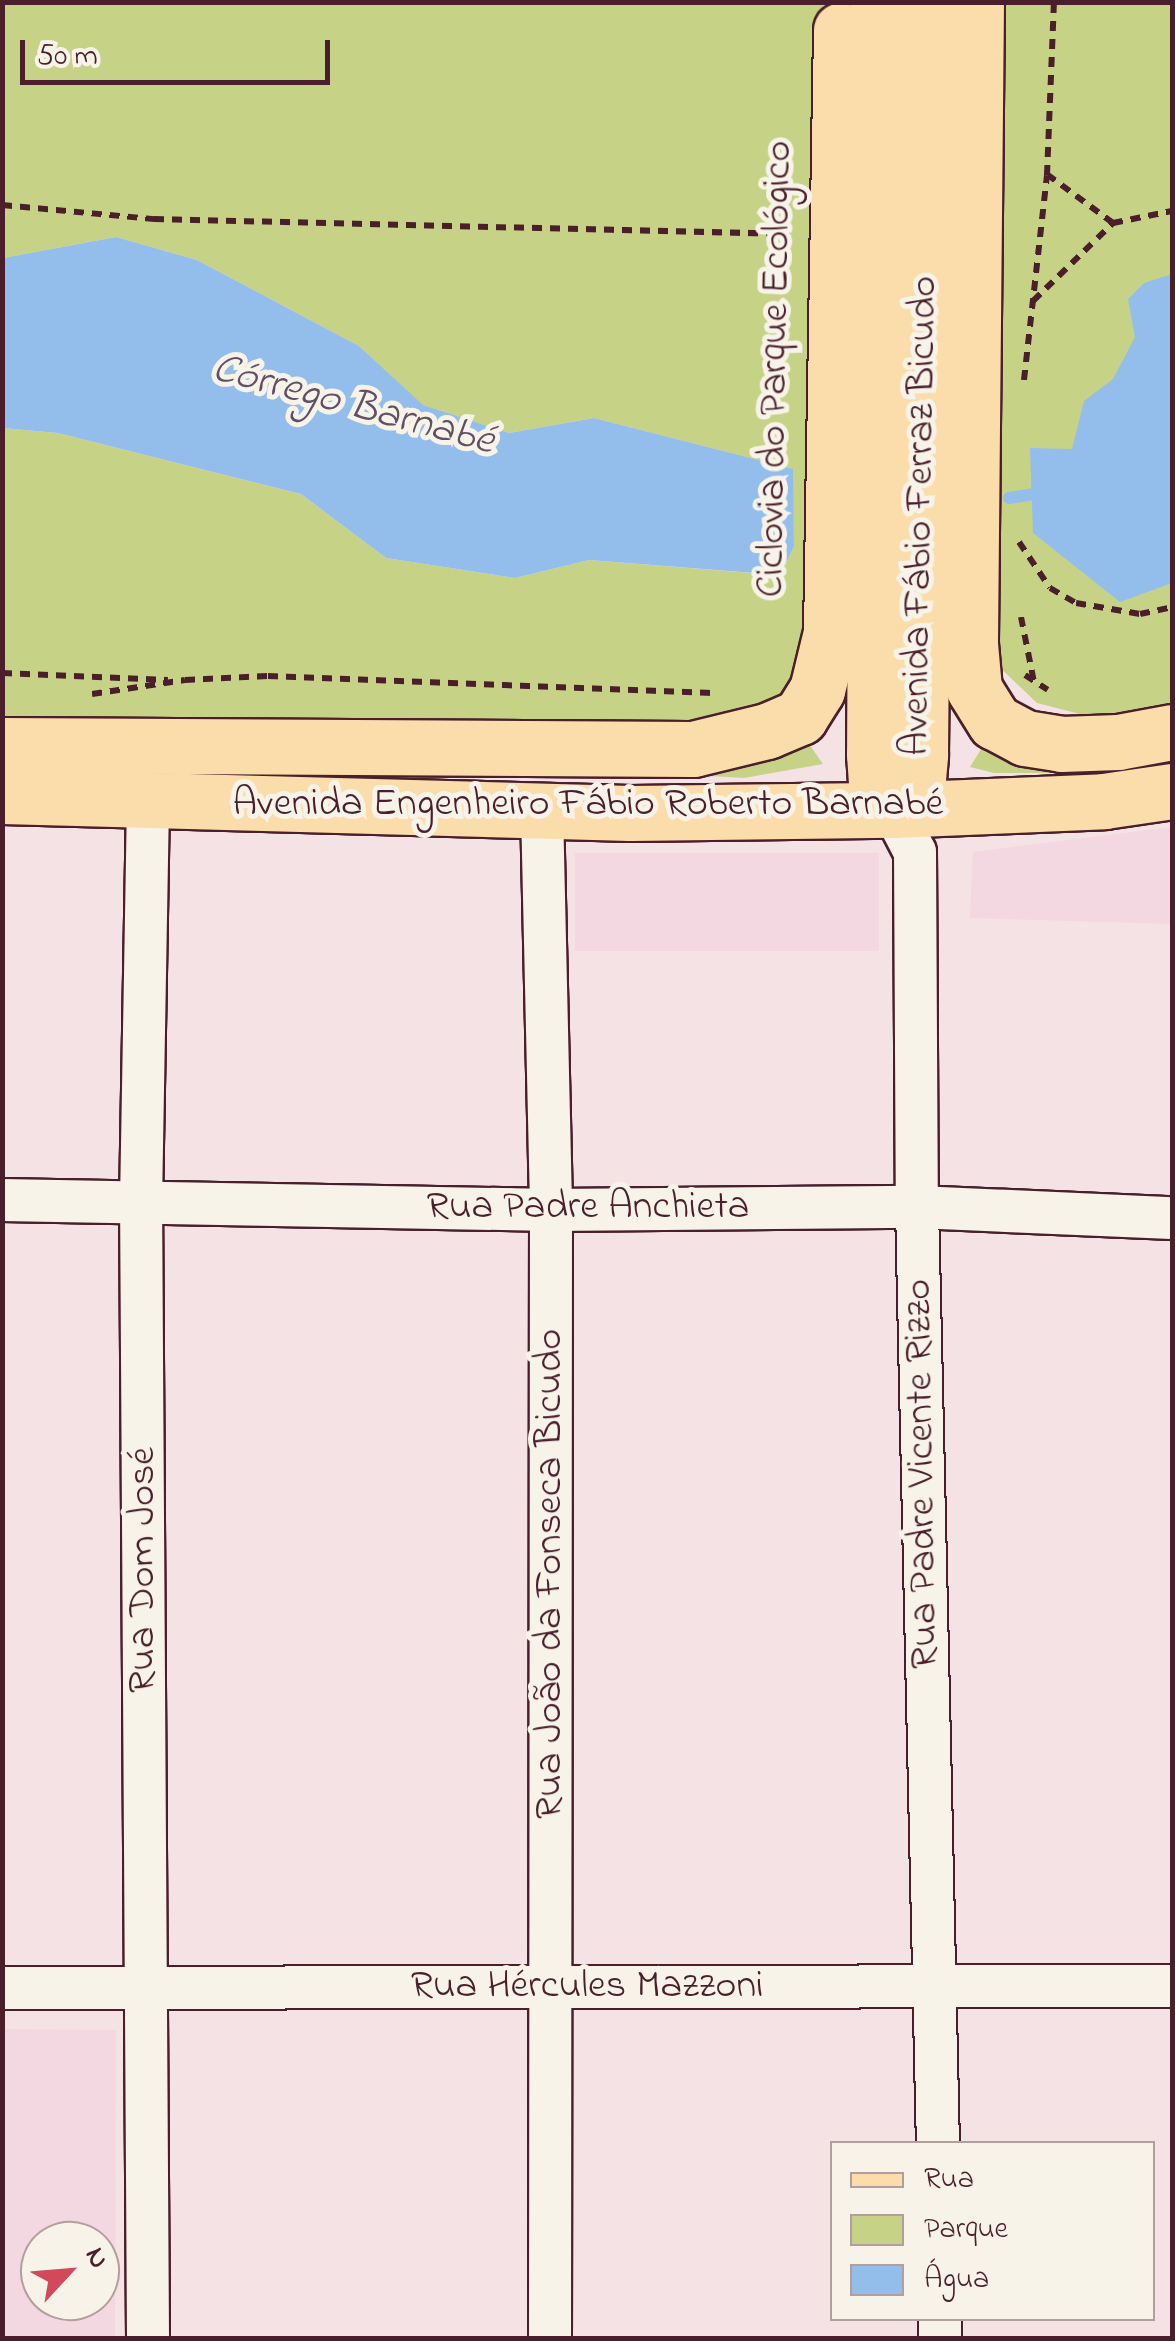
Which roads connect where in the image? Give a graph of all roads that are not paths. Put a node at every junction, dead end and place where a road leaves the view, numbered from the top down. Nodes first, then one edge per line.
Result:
1 (841, 2) edge
2 (878, 2) edge
3 (927, 2) edge
4 (976, 2) edge
5 (1172, 732) edge
6 (2, 745) edge
7 (660, 749) junction
8 (1172, 792) edge
9 (2, 796) edge
10 (148, 802) junction
11 (542, 809) junction
12 (893, 810) junction
13 (2, 1200) edge
14 (141, 1203) junction
15 (917, 1207) junction
16 (551, 1210) junction
17 (1172, 1218) edge
18 (935, 1985) junction
19 (1172, 1986) edge
20 (2, 1988) edge
21 (551, 1988) junction
22 (148, 1989) junction
23 (938, 2141) edge
24 (148, 2338) edge
25 (550, 2338) edge

1 - 7 main road
2 - 12 main road, Avenida Fábio Ferraz Bicudo
3 - 12 main road, Avenida Fábio Ferraz Bicudo
4 - 5 main road
6 - 7 main road
7 - 11 main road
8 - 12 main road, Avenida Engenheiro Fábio Roberto Barnabé
9 - 10 main road, Avenida Engenheiro Fábio Roberto Barnabé
10 - 11 main road, Avenida Engenheiro Fábio Roberto Barnabé
10 - 14 street, Rua Dom José
11 - 12 main road, Avenida Engenheiro Fábio Roberto Barnabé
11 - 16 street, Rua João da Fonseca Bicudo
12 - 15 street, Rua Padre Vicente Rizzo
13 - 14 street, Rua Padre Anchieta
14 - 16 street, Rua Padre Anchieta
14 - 22 street, Rua Dom José
15 - 16 street, Rua Padre Anchieta
15 - 17 street, Rua Padre Anchieta
15 - 18 street, Rua Padre Vicente Rizzo
16 - 21 street, Rua João da Fonseca Bicudo
18 - 19 street, Rua Hércules Mazzoni
18 - 21 street, Rua Hércules Mazzoni
18 - 23 street, Rua Padre Vicente Rizzo
20 - 22 street, Rua Hércules Mazzoni
21 - 22 street, Rua Hércules Mazzoni
21 - 25 street, Rua João da Fonseca Bicudo
22 - 24 street, Rua Dom José

